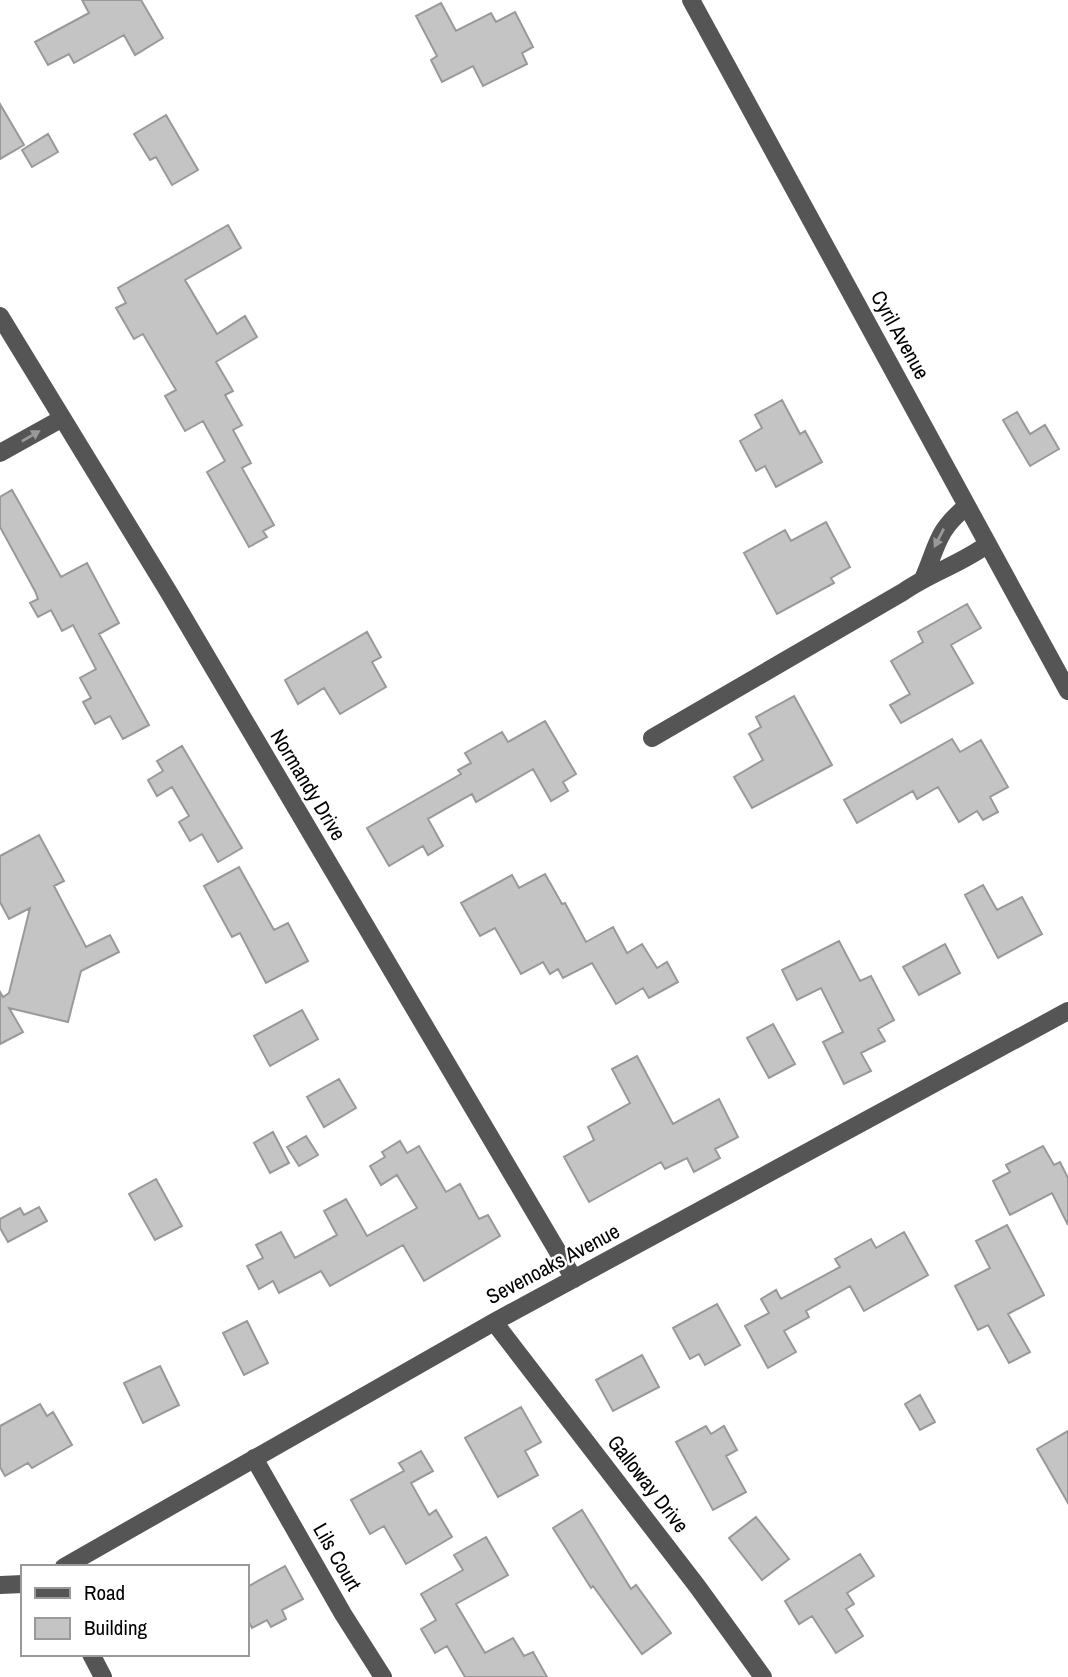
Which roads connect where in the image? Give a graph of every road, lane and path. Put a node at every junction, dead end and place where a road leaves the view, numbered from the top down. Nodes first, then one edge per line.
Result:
1 (691, 0) edge
2 (0, 316) edge
3 (61, 419) junction
4 (0, 453) edge
5 (967, 506) junction
6 (988, 544) junction
7 (923, 579) junction
8 (1068, 691) edge
9 (652, 738) dead end
10 (1068, 1011) edge
11 (574, 1279) junction
12 (494, 1322) junction
13 (254, 1458) junction
14 (67, 1565) edge
15 (21, 1584) edge
16 (0, 1585) edge
17 (92, 1656) edge
18 (103, 1677) edge
19 (383, 1677) edge
20 (763, 1677) edge

1 - 5 street, Cyril Avenue
2 - 3 street, Normandy Drive
4 -> 3 street
3 - 11 street, Normandy Drive
5 - 6 street, Cyril Avenue
5 -> 7 street
6 - 7 street
6 - 8 street, Cyril Avenue
7 - 9 street
10 - 11 street, Sevenoaks Avenue
11 - 12 street, Sevenoaks Avenue
12 - 13 street, Sevenoaks Avenue
12 - 20 street, Galloway Drive
13 - 14 street, Sevenoaks Avenue
13 - 19 street, Lils Court
15 - 16 street
17 - 18 street

